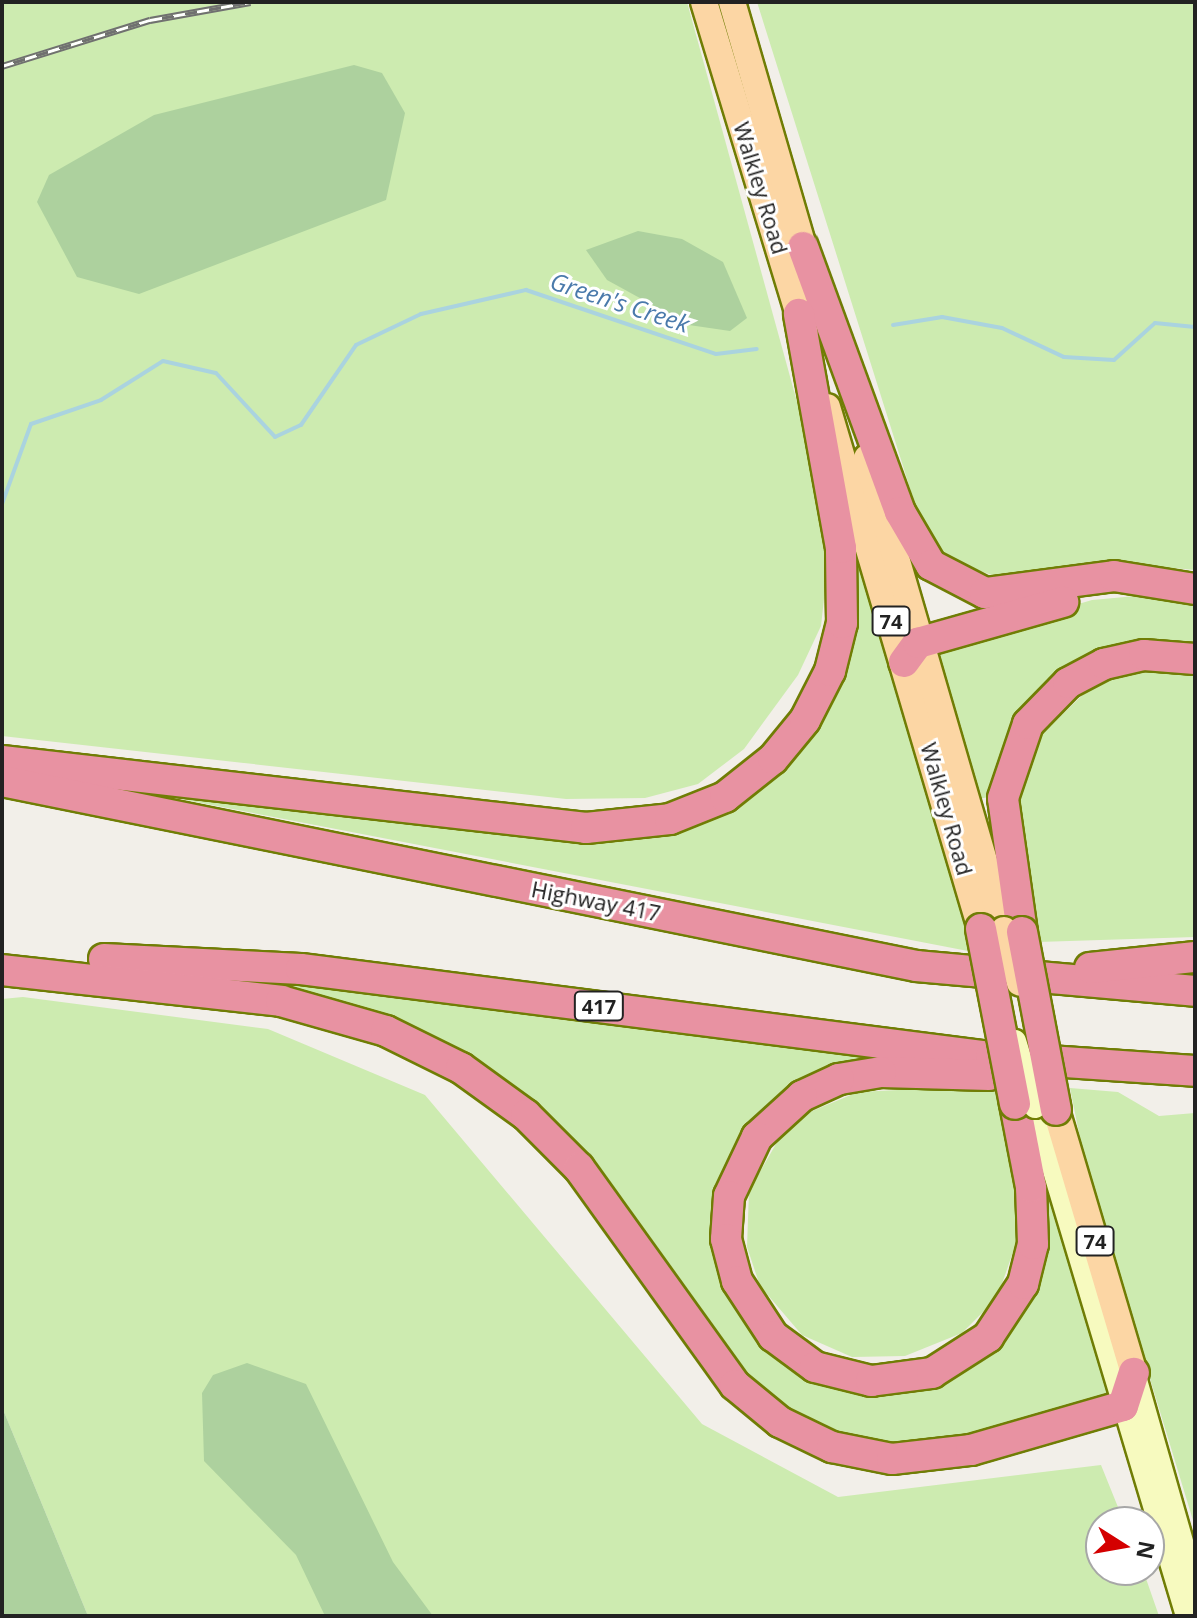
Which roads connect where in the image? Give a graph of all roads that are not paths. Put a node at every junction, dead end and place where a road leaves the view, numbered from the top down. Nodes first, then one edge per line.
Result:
1 (718, 4) edge
2 (803, 247) junction
3 (799, 314) junction
4 (1195, 592) edge
5 (911, 652) junction
6 (1195, 659) edge
7 (2, 761) edge
8 (2, 781) edge
9 (1003, 930) junction
10 (841, 951) junction
11 (2, 955) edge
12 (1195, 957) edge
13 (2, 970) edge
14 (1195, 991) edge
15 (1195, 1071) edge
16 (1195, 1082) edge
17 (1035, 1107) junction
18 (1134, 1373) junction
19 (1123, 1406) junction
20 (1195, 1587) edge
21 (1187, 1616) edge

1 - 2 main road, Walkley Road / 74
1 - 3 main road, Walkley Road / 74
2 - 4 highway
2 - 5 main road, Walkley Road / 74
3 - 5 main road, Walkley Road / 74
3 - 7 highway
4 - 5 highway
5 - 9 main road, Walkley Road / 74
6 - 9 highway
8 - 10 highway, Highway 417
9 - 17 highway, bridge
9 - 17 highway, bridge
10 - 12 highway
10 - 14 highway, Highway 417
11 - 15 highway, 417
13 - 19 highway
16 - 17 highway
17 - 18 main road, 74
17 - 19 main road, 74
18 - 19 highway
18 - 20 main road, 74
19 - 21 main road, 74

